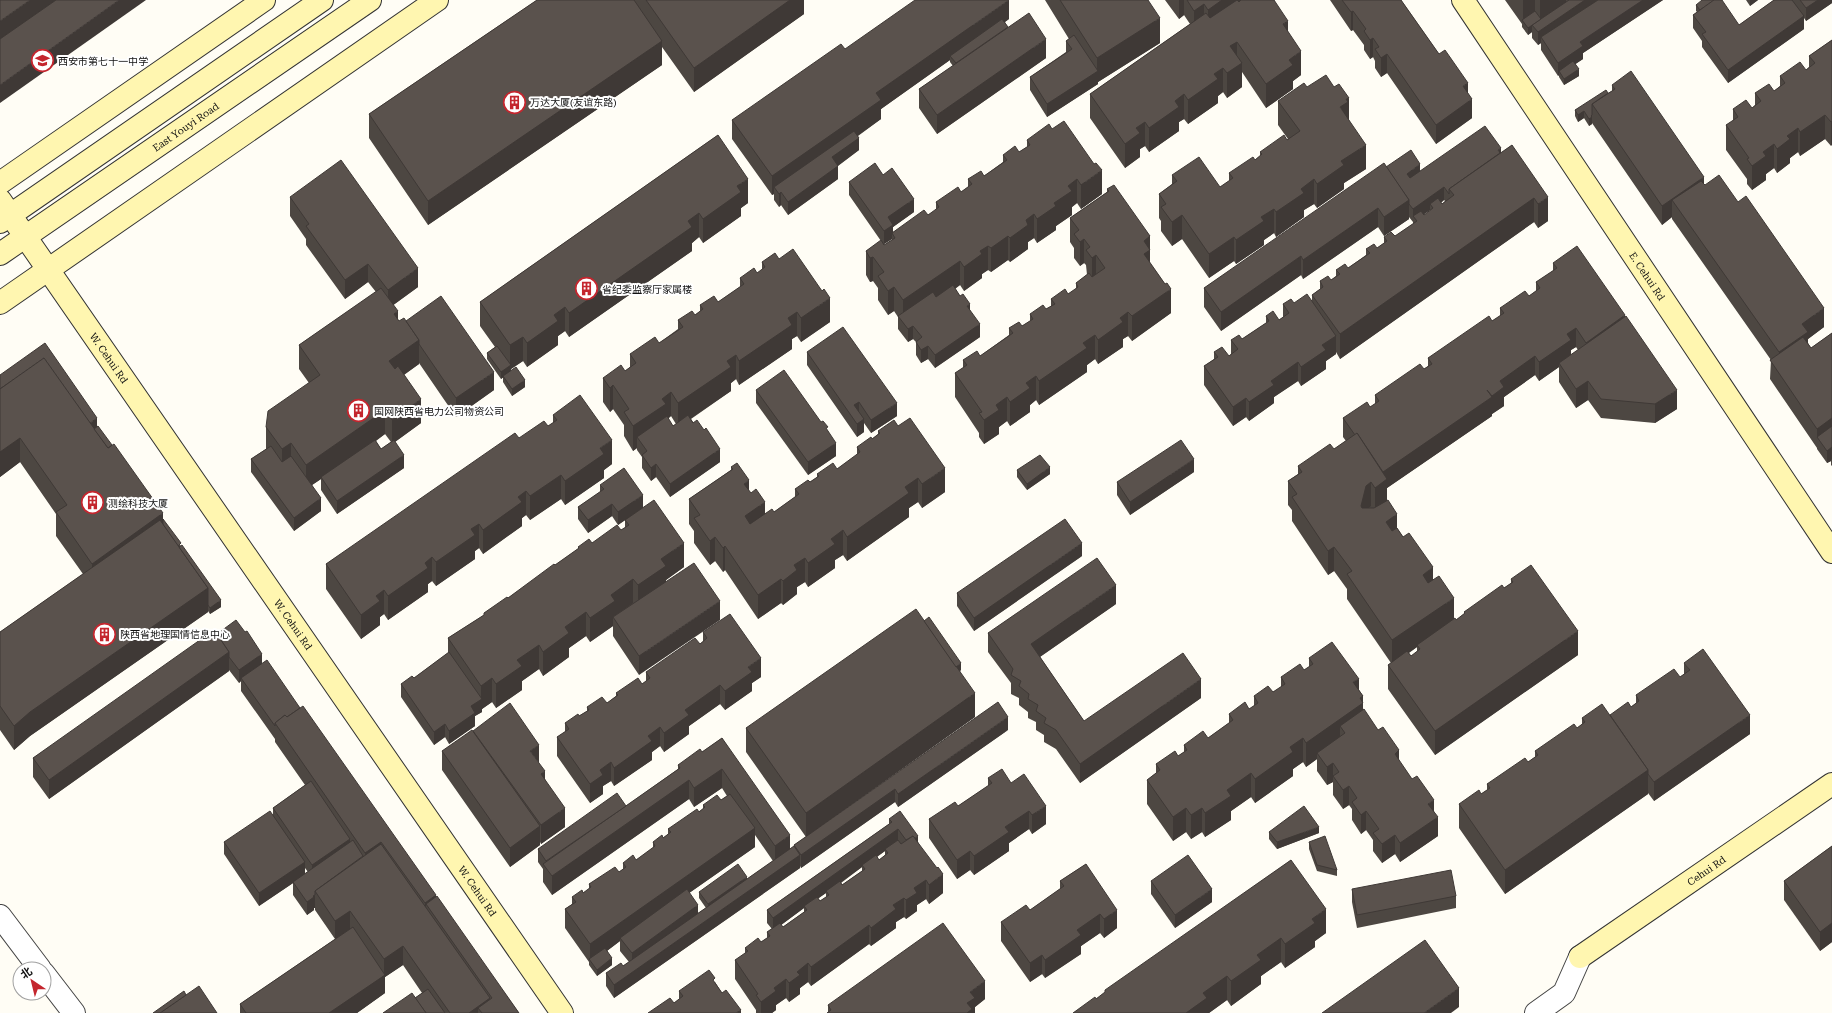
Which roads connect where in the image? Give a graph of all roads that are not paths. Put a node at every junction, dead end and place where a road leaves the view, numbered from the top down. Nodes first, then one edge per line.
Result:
1 (264, 0) edge
2 (322, 0) edge
3 (370, 0) edge
4 (437, 0) edge
5 (1463, 0) edge
6 (0, 183) edge
7 (3, 212) edge
8 (25, 237) junction
9 (0, 254) edge
10 (48, 269) junction
11 (0, 303) edge
12 (1832, 552) edge
13 (1832, 784) edge
14 (0, 916) edge
15 (34, 961) edge
16 (52, 984) edge
17 (74, 1013) edge
18 (562, 1013) edge
19 (1536, 1013) edge

1 - 6 street
2 - 7 street
3 - 8 street, East Youyi Road
4 - 10 street
5 - 12 street, E. Cehui Rd
7 - 8 street, W. Cehui Rd
8 - 9 street, East Youyi Road
8 - 10 street, W. Cehui Rd
10 - 11 street
10 - 18 street, W. Cehui Rd
13 - 19 street, Cehui Rd
14 - 15 street
16 - 17 street

